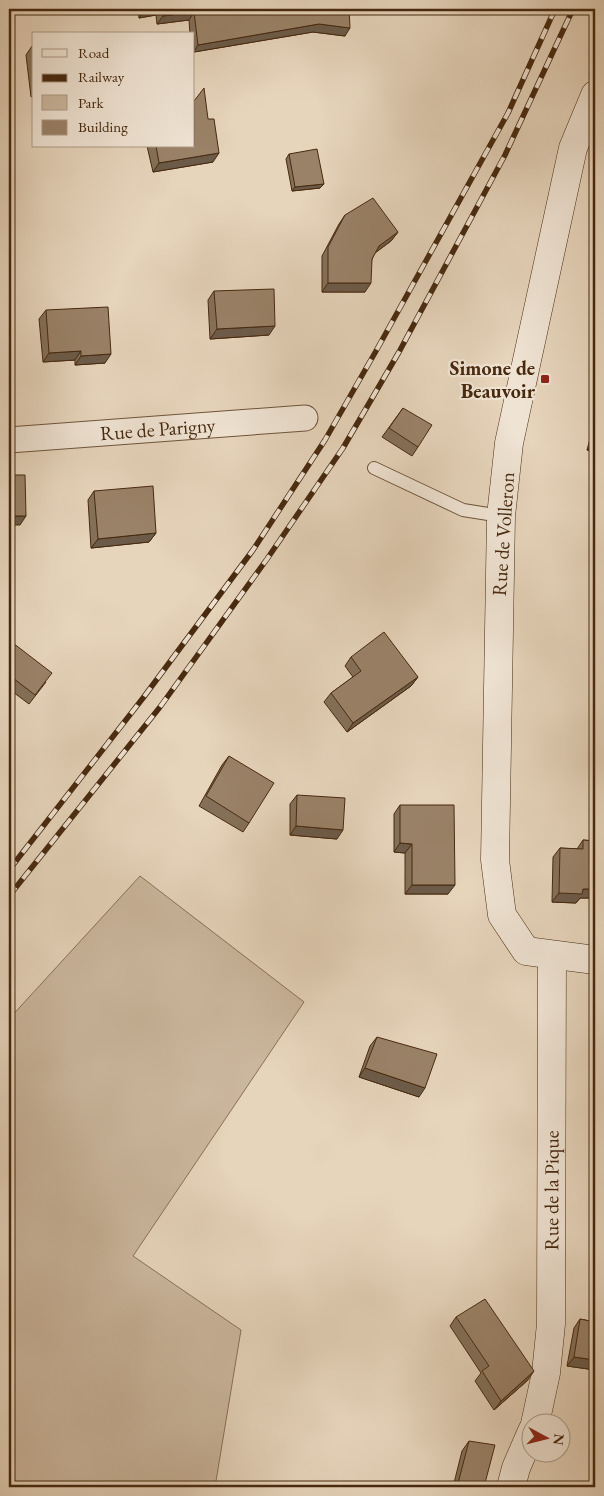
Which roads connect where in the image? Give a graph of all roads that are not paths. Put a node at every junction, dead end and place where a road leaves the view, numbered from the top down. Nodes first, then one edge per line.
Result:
1 (595, 95) edge
2 (305, 418) dead end
3 (9, 440) edge
4 (374, 468) dead end
5 (501, 516) junction
6 (552, 955) junction
7 (595, 960) edge
8 (536, 1414) edge
9 (522, 1454) edge
10 (511, 1487) edge

1 - 5 street, Rue de Volleron
2 - 3 street, Rue de Parigny
4 - 5 lane
5 - 6 street, Rue de Volleron
6 - 7 street, Rue de Volleron
6 - 8 street, Rue de la Pique
9 - 10 street

